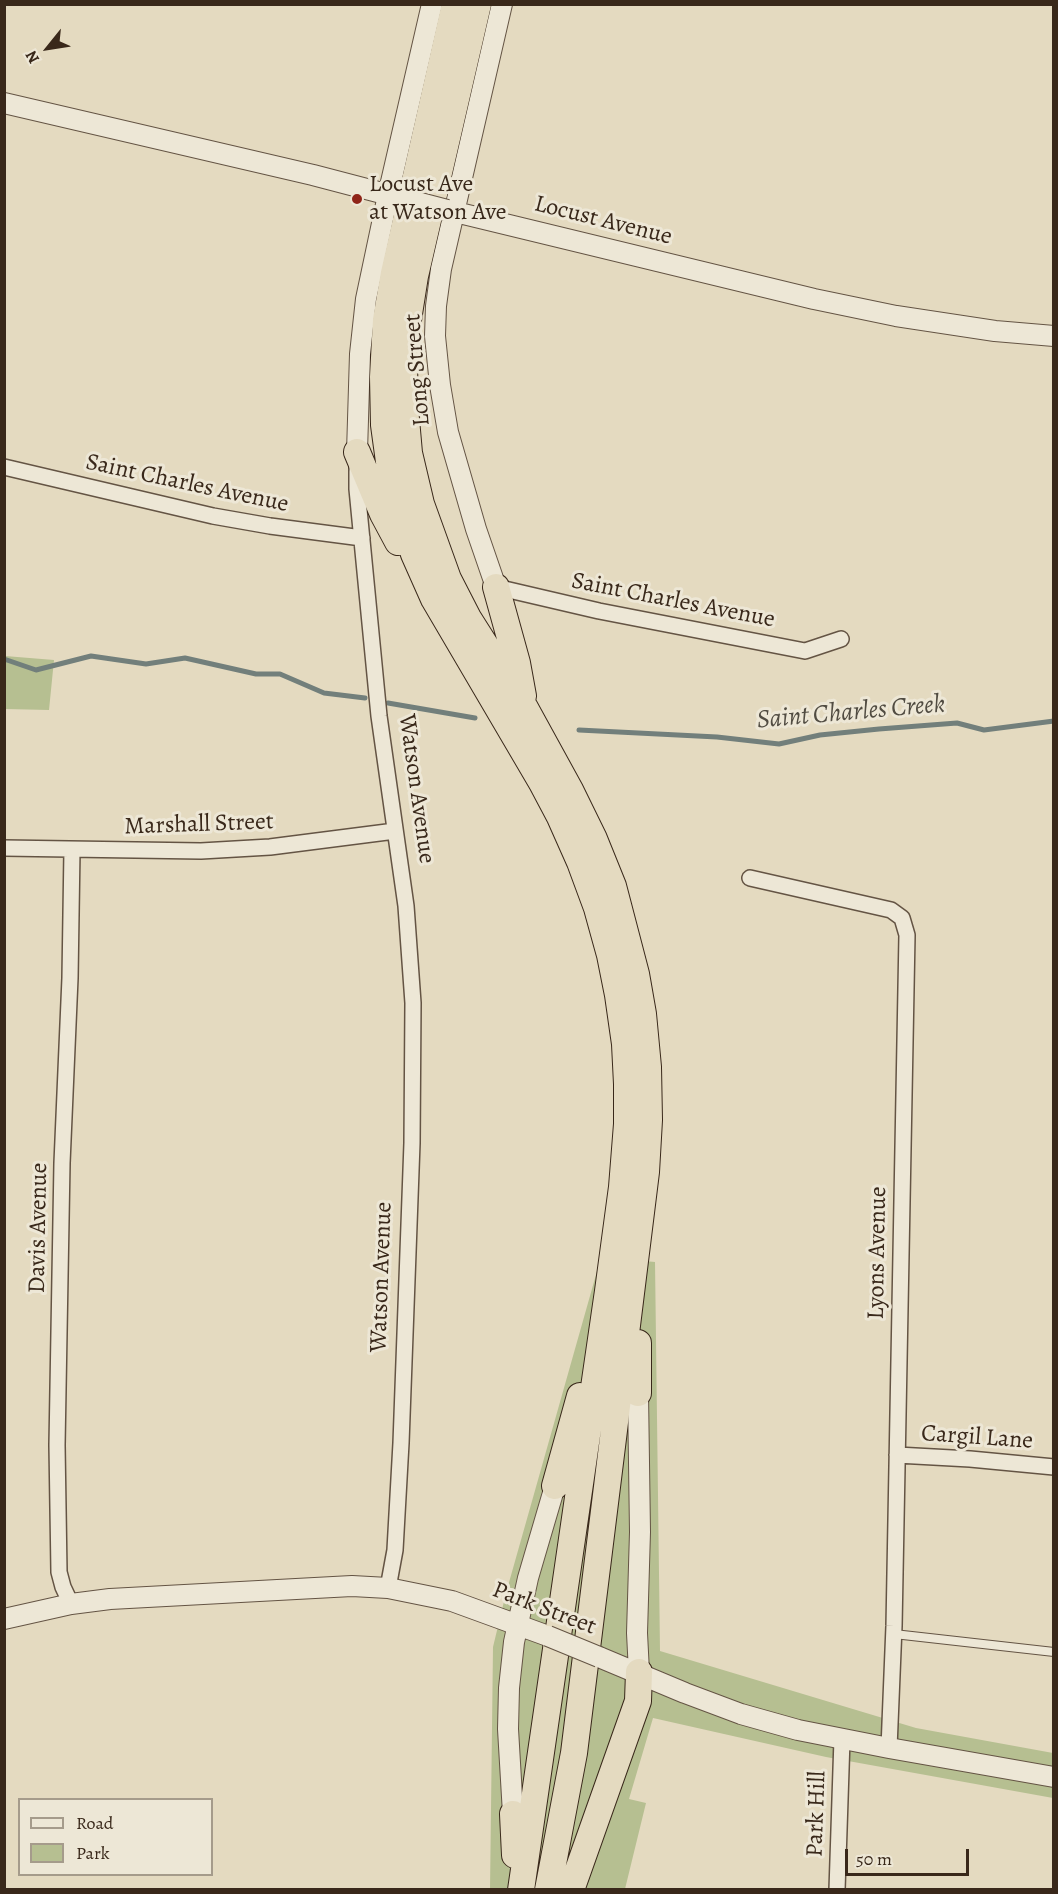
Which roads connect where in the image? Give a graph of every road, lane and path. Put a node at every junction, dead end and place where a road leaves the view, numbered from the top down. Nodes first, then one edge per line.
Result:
1 (432, 4) edge
2 (455, 4) edge
3 (478, 4) edge
4 (502, 4) edge
5 (4, 103) edge
6 (392, 196) junction
7 (451, 211) junction
8 (1053, 336) edge
9 (357, 452) junction
10 (4, 467) edge
11 (362, 538) junction
12 (496, 587) junction
13 (434, 599) junction
14 (841, 639) dead end
15 (525, 708) junction
16 (394, 831) junction
17 (4, 848) edge
18 (72, 850) junction
19 (750, 878) dead end
20 (636, 1247) junction
21 (608, 1292) junction
22 (638, 1393) joint
23 (897, 1455) junction
24 (1053, 1467) edge
25 (555, 1486) joint
26 (388, 1588) junction
27 (71, 1604) junction
28 (4, 1619) edge
29 (518, 1624) junction
30 (894, 1634) junction
31 (1053, 1652) edge
32 (639, 1672) junction
33 (842, 1739) junction
34 (889, 1748) junction
35 (1053, 1777) edge
36 (513, 1814) joint
37 (516, 1890) edge
38 (521, 1890) edge
39 (548, 1890) edge
40 (571, 1890) edge
41 (837, 1890) edge

1 - 6 street, Watson Avenue
2 - 13 highway
3 - 15 highway
4 - 7 street, Long Street
5 - 6 street, Locust Avenue
6 - 7 street, Locust Avenue, bridge
6 - 9 street, Watson Avenue
7 - 8 street, Locust Avenue
7 - 12 street, Long Street
9 - 11 street, Watson Avenue
9 - 13 highway
10 - 11 street, Saint Charles Avenue
11 - 16 street, Watson Avenue
12 - 14 street, Saint Charles Avenue
12 - 15 highway
13 - 21 highway
15 - 20 highway
16 - 18 street, Marshall Street
16 - 26 street, Watson Avenue
17 - 18 street, Marshall Street
18 - 27 street, Davis Avenue
19 - 23 street, Lyons Avenue
20 - 22 highway
20 - 39 highway
21 - 25 highway
21 - 38 highway
22 - 32 street
23 - 24 street, Cargil Lane
23 - 30 street, Lyons Avenue
25 - 29 street
26 - 27 street, Park Street
26 - 29 street, Park Street
27 - 28 street, Park Street
29 - 32 street, Park Street, bridge
29 - 36 street
30 - 31 lane
30 - 34 street, Lyons Avenue
32 - 33 street, Park Street
32 - 40 highway
33 - 34 street, Park Street
33 - 41 street, Park Hill
34 - 35 street, Park Street
36 - 37 highway

